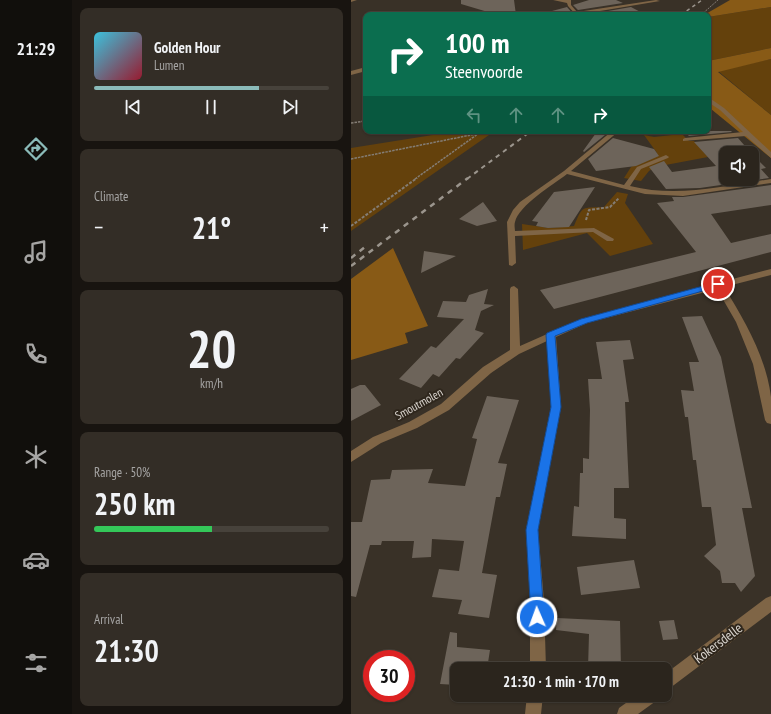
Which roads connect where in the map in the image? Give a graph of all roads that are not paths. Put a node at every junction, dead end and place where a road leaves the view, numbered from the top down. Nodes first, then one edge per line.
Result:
1 (355, 0) edge
2 (555, 0) edge
3 (351, 1) edge
4 (569, 1) edge
5 (658, 1) edge
6 (576, 12) edge
7 (590, 12) edge
8 (363, 70) edge
9 (351, 73) edge
10 (711, 102) edge
11 (612, 134) edge
12 (746, 134) junction
13 (685, 140) dead end
14 (771, 156) edge
15 (667, 157) dead end
16 (566, 172) junction
17 (771, 181) edge
18 (627, 187) junction
19 (511, 234) junction
20 (610, 239) dead end
21 (512, 263) dead end
22 (771, 272) edge
23 (718, 284) junction
24 (514, 290) dead end
25 (551, 335) junction
26 (515, 352) junction
27 (771, 420) edge
28 (351, 457) edge
29 (771, 603) edge
30 (538, 662) edge
31 (672, 678) edge
32 (534, 702) edge
33 (641, 702) edge
34 (533, 714) edge
35 (625, 714) edge

1 - 3 street
2 - 4 street
4 - 6 street
5 - 7 street
8 - 9 street
10 - 12 street
11 - 16 street
12 - 13 street
12 - 14 street
15 - 18 street
16 - 18 street
16 - 19 street
17 - 18 street
19 - 20 street
19 - 21 street
22 - 23 street, Smoutmolen
23 - 25 street, Smoutmolen
23 - 27 street
24 - 26 street
25 - 26 street, Smoutmolen
25 - 30 street
26 - 28 street, Smoutmolen
29 - 31 street, Kokersdelle
32 - 34 street
33 - 35 street

